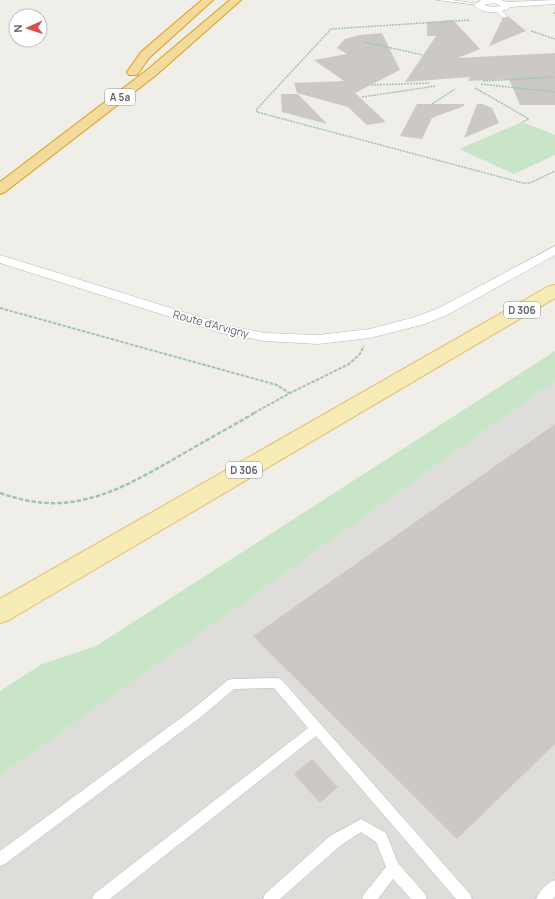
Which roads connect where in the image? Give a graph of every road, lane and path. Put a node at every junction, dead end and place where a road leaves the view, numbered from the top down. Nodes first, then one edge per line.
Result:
1 (208, 0) edge
2 (220, 0) edge
3 (236, 0) edge
4 (439, 0) edge
5 (555, 2) edge
6 (478, 4) joint
7 (468, 20) dead end
8 (530, 31) dead end
9 (555, 39) edge
10 (364, 42) dead end
11 (423, 55) dead end
12 (133, 72) junction
13 (555, 77) edge
14 (483, 81) dead end
15 (429, 82) dead end
16 (481, 84) dead end
17 (371, 85) dead end
18 (436, 86) dead end
19 (475, 88) dead end
20 (455, 89) dead end
21 (555, 92) edge
22 (362, 97) dead end
23 (432, 104) dead end
24 (522, 122) dead end
25 (43, 140) dead end
26 (555, 171) edge
27 (0, 189) edge
28 (555, 250) edge
29 (0, 259) edge
30 (555, 290) edge
31 (0, 308) edge
32 (368, 334) junction
33 (290, 393) junction
34 (0, 493) edge
35 (0, 612) edge
36 (317, 728) junction
37 (0, 859) edge
38 (393, 868) junction
39 (555, 886) edge
40 (99, 899) edge
41 (270, 899) edge
42 (369, 899) edge
43 (420, 899) edge
44 (465, 899) edge
45 (544, 899) edge

1 - 12 highway
2 - 12 highway, A 5a
3 - 27 highway, A 5a
4 - 6 lane
5 - 6 street
7 - 26 path
8 - 9 path
10 - 11 path
12 - 25 highway, A 5a
13 - 14 path
15 - 17 path
16 - 21 path
18 - 22 path
19 - 24 path
20 - 23 path
28 - 32 street, Route d'Arvigny
29 - 32 street, Route d'Arvigny
30 - 35 main road, D 306
31 - 33 path
32 - 33 path
33 - 34 path
36 - 37 lane
36 - 40 lane
36 - 44 lane
38 - 41 lane
38 - 42 lane
38 - 43 lane
39 - 45 lane

